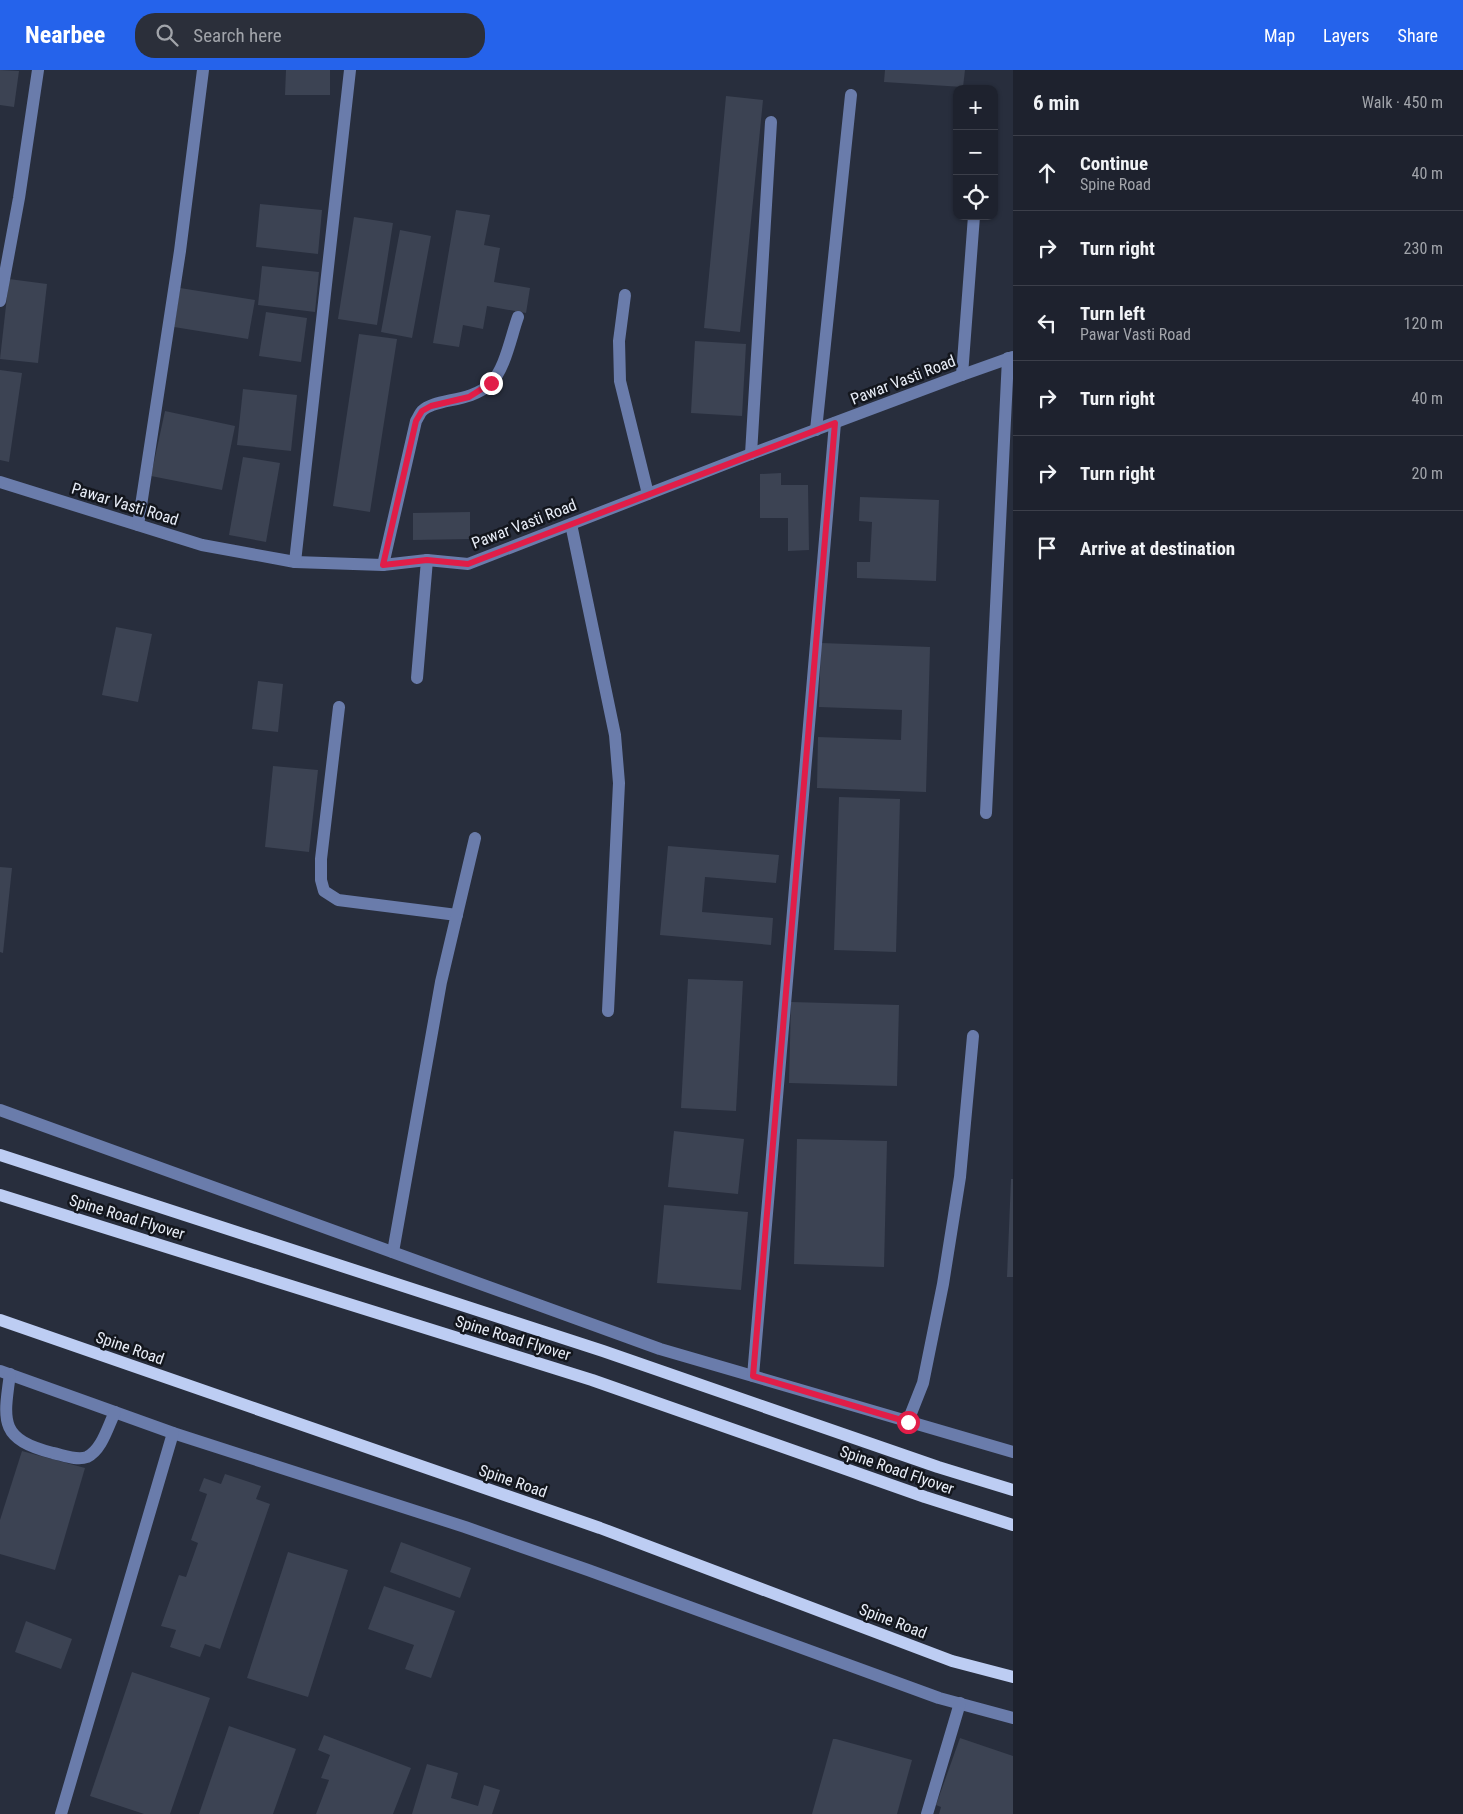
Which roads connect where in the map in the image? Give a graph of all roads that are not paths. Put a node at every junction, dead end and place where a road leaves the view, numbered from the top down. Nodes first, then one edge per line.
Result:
1 (38, 70) edge
2 (203, 70) edge
3 (350, 70) edge
4 (851, 95) dead end
5 (771, 122) dead end
6 (974, 220) edge
7 (626, 295) dead end
8 (0, 301) edge
9 (518, 317) dead end
10 (1011, 358) edge
11 (962, 374) junction
12 (835, 423) junction
13 (816, 430) junction
14 (751, 454) junction
15 (0, 482) edge
16 (648, 494) junction
17 (571, 524) junction
18 (138, 525) junction
19 (427, 560) junction
20 (295, 562) junction
21 (383, 565) junction
22 (417, 678) dead end
23 (339, 707) dead end
24 (986, 813) dead end
25 (475, 838) dead end
26 (457, 915) junction
27 (608, 1012) dead end
28 (973, 1036) dead end
29 (0, 1110) edge
30 (0, 1156) edge
31 (0, 1195) edge
32 (393, 1252) junction
33 (0, 1320) edge
34 (5, 1372) edge
35 (753, 1376) junction
36 (115, 1412) junction
37 (908, 1422) junction
38 (173, 1433) junction
39 (1013, 1452) edge
40 (1013, 1490) edge
41 (1013, 1525) edge
42 (1013, 1677) edge
43 (960, 1703) junction
44 (1013, 1718) edge
45 (61, 1814) edge
46 (927, 1814) edge

1 - 8 street
2 - 18 street
3 - 20 street
4 - 13 street
5 - 14 street
6 - 11 street
7 - 16 street
9 - 21 street
10 - 11 street, Pawar Vasti Road
10 - 24 street
11 - 12 street, Pawar Vasti Road
12 - 13 street, Pawar Vasti Road
12 - 35 street
13 - 14 street, Pawar Vasti Road
14 - 16 street, Pawar Vasti Road
15 - 18 street, Pawar Vasti Road
16 - 17 street, Pawar Vasti Road
17 - 19 street, Pawar Vasti Road
17 - 27 street
18 - 20 street, Pawar Vasti Road
19 - 21 street, Pawar Vasti Road
19 - 22 street
20 - 21 street, Pawar Vasti Road
23 - 26 street
25 - 26 street
26 - 32 street
28 - 37 street
29 - 32 street
30 - 40 main road
31 - 41 main road, Spine Road Flyover
32 - 35 street
33 - 42 main road, Spine Road
34 - 36 street
34 - 36 street
35 - 37 street
36 - 38 street
37 - 39 street
38 - 43 street
38 - 45 street
43 - 44 street
43 - 46 street

